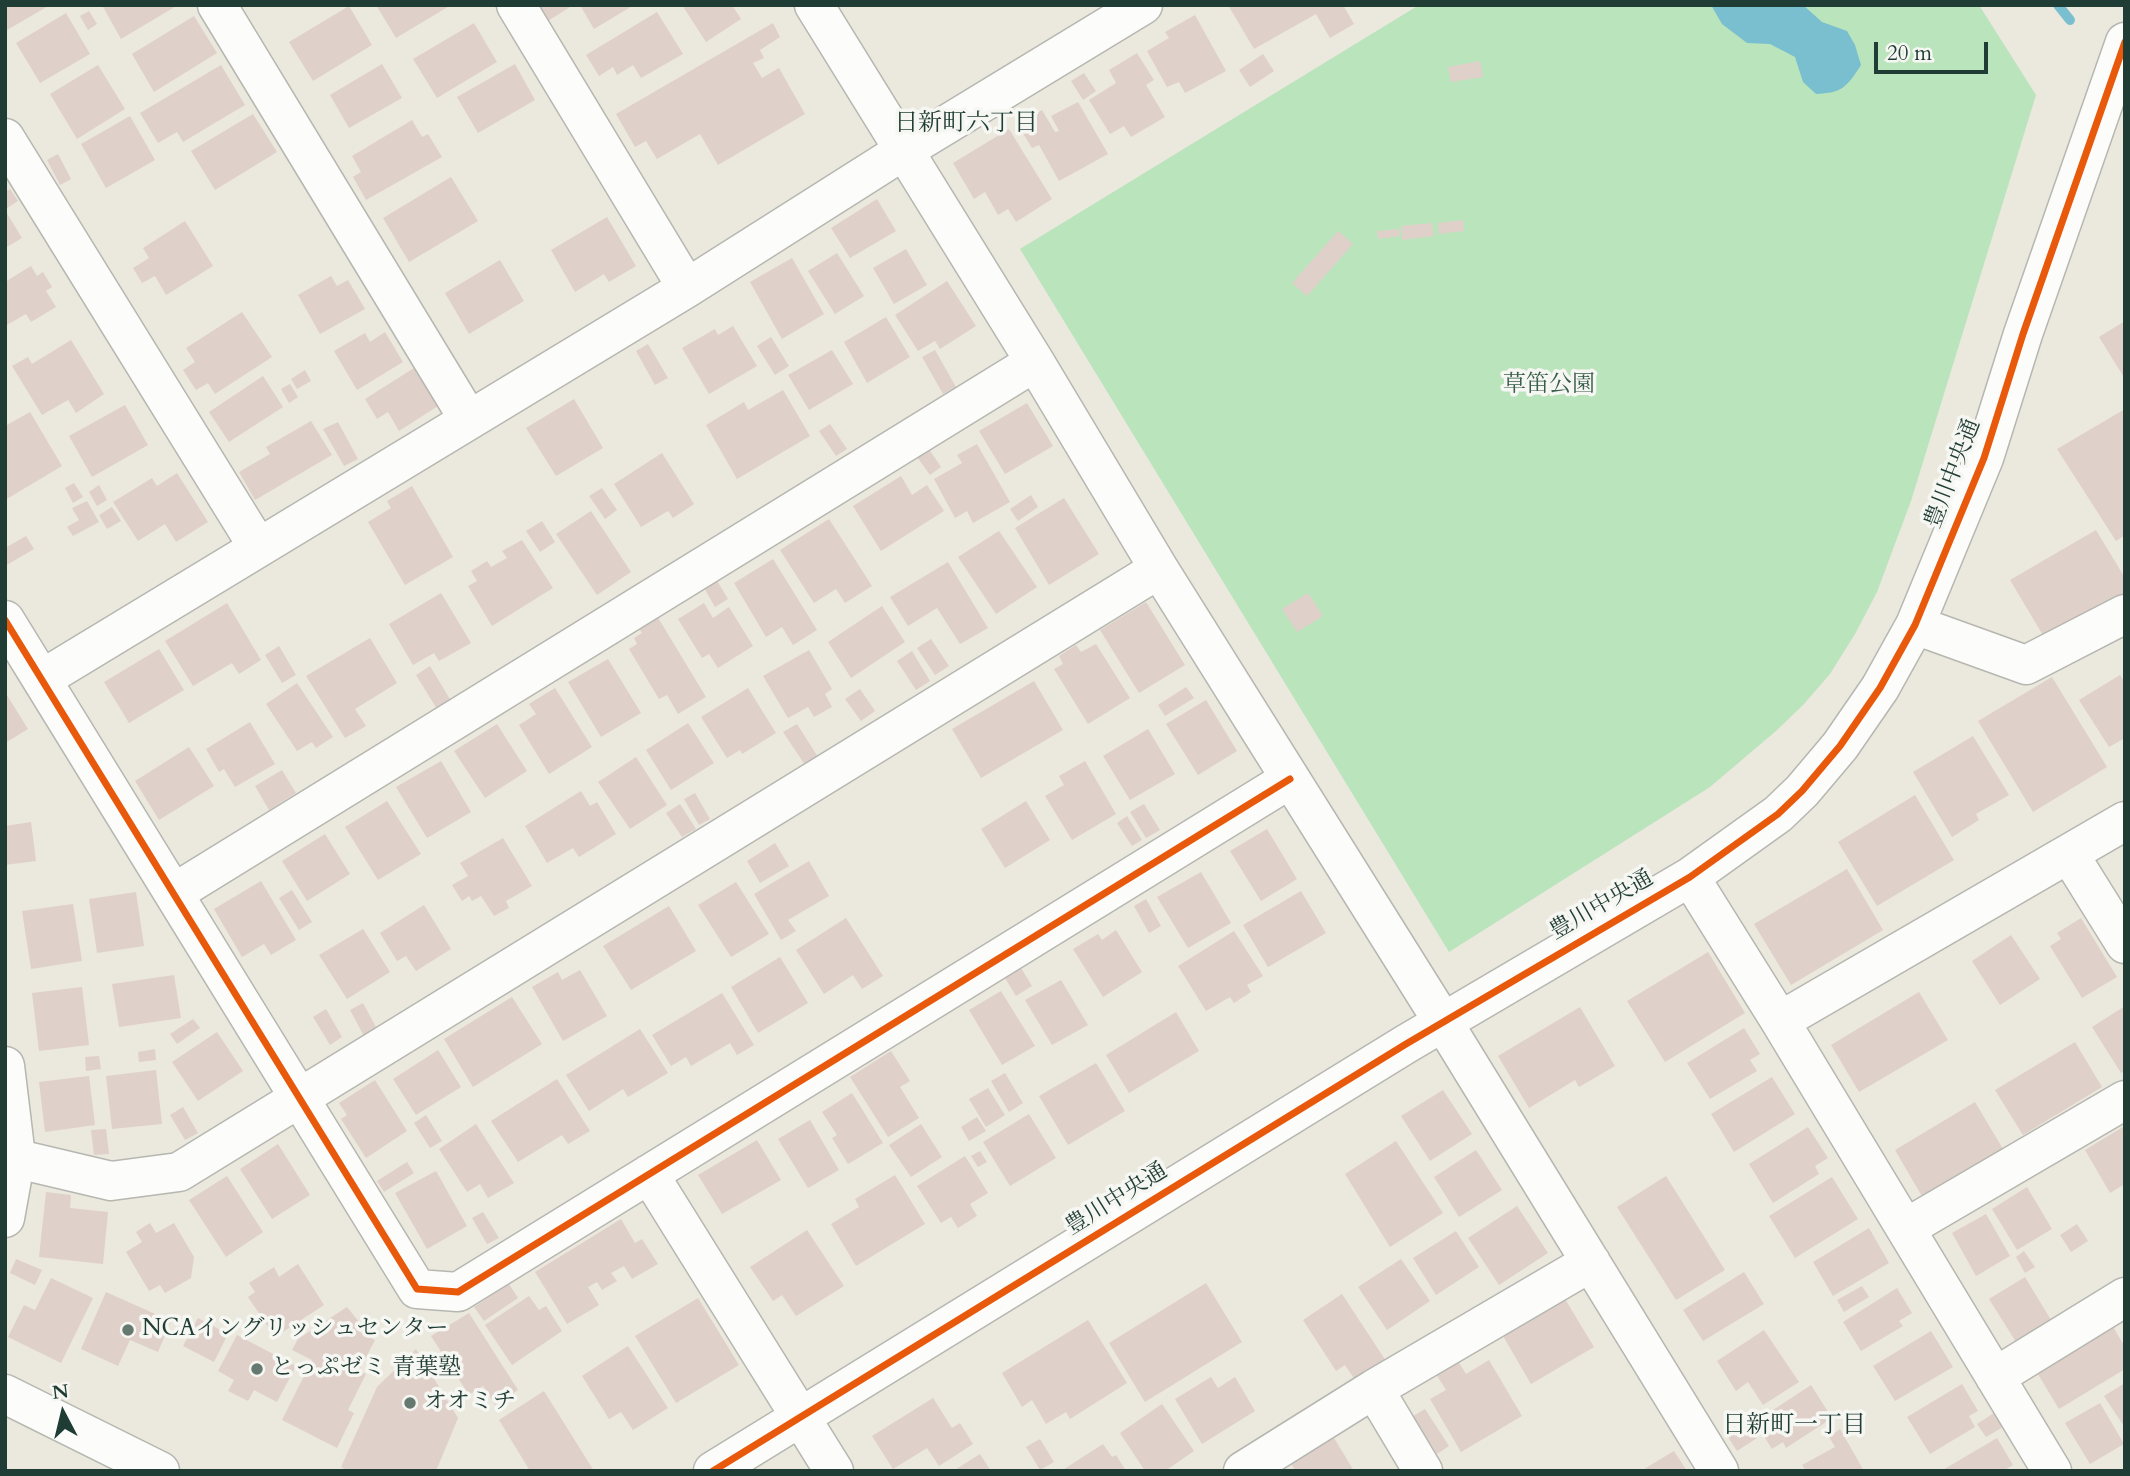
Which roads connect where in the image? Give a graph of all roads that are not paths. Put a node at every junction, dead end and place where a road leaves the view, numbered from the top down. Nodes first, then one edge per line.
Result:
1 (217, 5) edge
2 (516, 5) edge
3 (814, 5) edge
4 (1143, 5) edge
5 (2125, 42) edge
6 (5, 138) edge
7 (903, 151) junction
8 (687, 288) junction
9 (1035, 362) junction
10 (469, 420) junction
11 (258, 547) junction
12 (1159, 569) junction
13 (2125, 614) edge
14 (5, 620) edge
15 (1914, 625) junction
16 (42, 679) junction
17 (1290, 779) junction
18 (2125, 821) edge
19 (2069, 855) junction
20 (1690, 877) junction
21 (174, 894) junction
22 (2125, 944) edge
23 (1443, 1021) junction
24 (1780, 1021) junction
25 (5, 1066) edge
26 (300, 1098) junction
27 (2125, 1100) edge
28 (11, 1157) edge
29 (649, 1174) junction
30 (5, 1218) edge
31 (1906, 1228) junction
32 (1591, 1262) junction
33 (2125, 1297) edge
34 (1995, 1377) junction
35 (1374, 1389) junction
36 (5, 1394) edge
37 (802, 1417) junction
38 (160, 1471) edge
39 (713, 1471) edge
40 (834, 1471) edge
41 (1243, 1471) edge
42 (1423, 1471) edge
43 (1719, 1471) edge
44 (2052, 1471) edge

1 - 10 street
2 - 8 street
3 - 7 street
4 - 7 street
5 - 15 street, 豊川中央通
6 - 11 street
7 - 8 street
7 - 9 street
8 - 10 street
9 - 12 street
9 - 21 street
10 - 11 street
11 - 16 street
12 - 17 street
12 - 26 street
13 - 15 street
14 - 16 street
15 - 20 street, 豊川中央通
16 - 21 street
17 - 23 street
17 - 29 street
18 - 19 street
19 - 22 street
19 - 24 street
20 - 23 street, 豊川中央通
20 - 24 street
21 - 26 street
23 - 32 street
23 - 37 street, 豊川中央通
24 - 31 street
25 - 28 street
26 - 28 street
26 - 29 street
27 - 31 street
28 - 30 street
29 - 37 street
31 - 34 street
32 - 35 street
32 - 43 street
33 - 34 street
34 - 44 street
35 - 41 street
35 - 42 street
36 - 38 street
37 - 39 street, 豊川中央通
37 - 40 street

